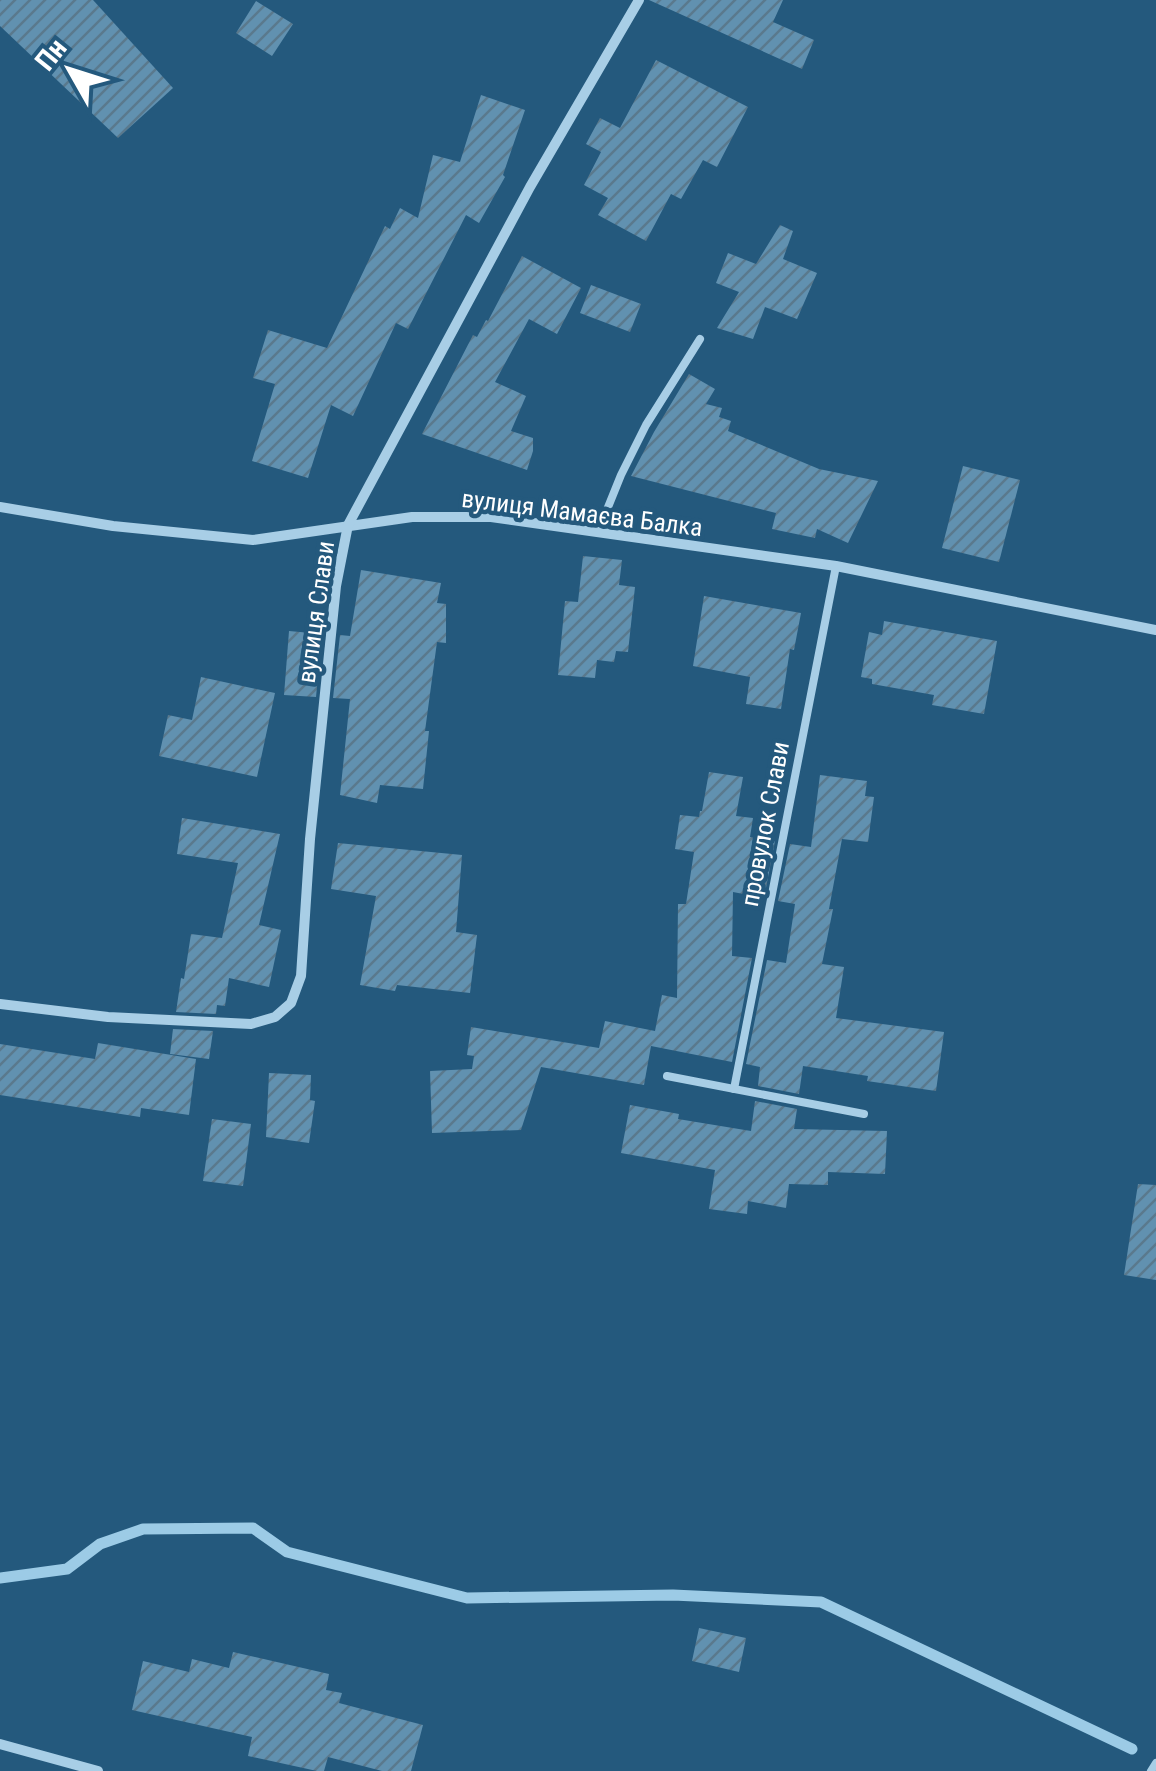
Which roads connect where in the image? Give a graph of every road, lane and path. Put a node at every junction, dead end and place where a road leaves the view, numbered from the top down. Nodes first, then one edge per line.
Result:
1 (639, 0) edge
2 (700, 339) dead end
3 (0, 507) edge
4 (348, 525) junction
5 (598, 532) junction
6 (836, 566) junction
7 (1156, 630) edge
8 (0, 1004) edge
9 (667, 1076) dead end
10 (734, 1089) junction
11 (864, 1114) dead end
12 (0, 1744) edge
13 (1156, 1763) edge
14 (98, 1771) edge
15 (1151, 1771) edge

1 - 4 street, вулиця Слави
2 - 5 lane
3 - 4 street, вулиця Мамаєва Балка
4 - 5 street, вулиця Мамаєва Балка
4 - 8 street, вулиця Слави
5 - 6 street, вулиця Мамаєва Балка
6 - 7 street, вулиця Мамаєва Балка
6 - 10 lane, провулок Слави
9 - 10 lane
10 - 11 lane
12 - 14 street
13 - 15 lane

